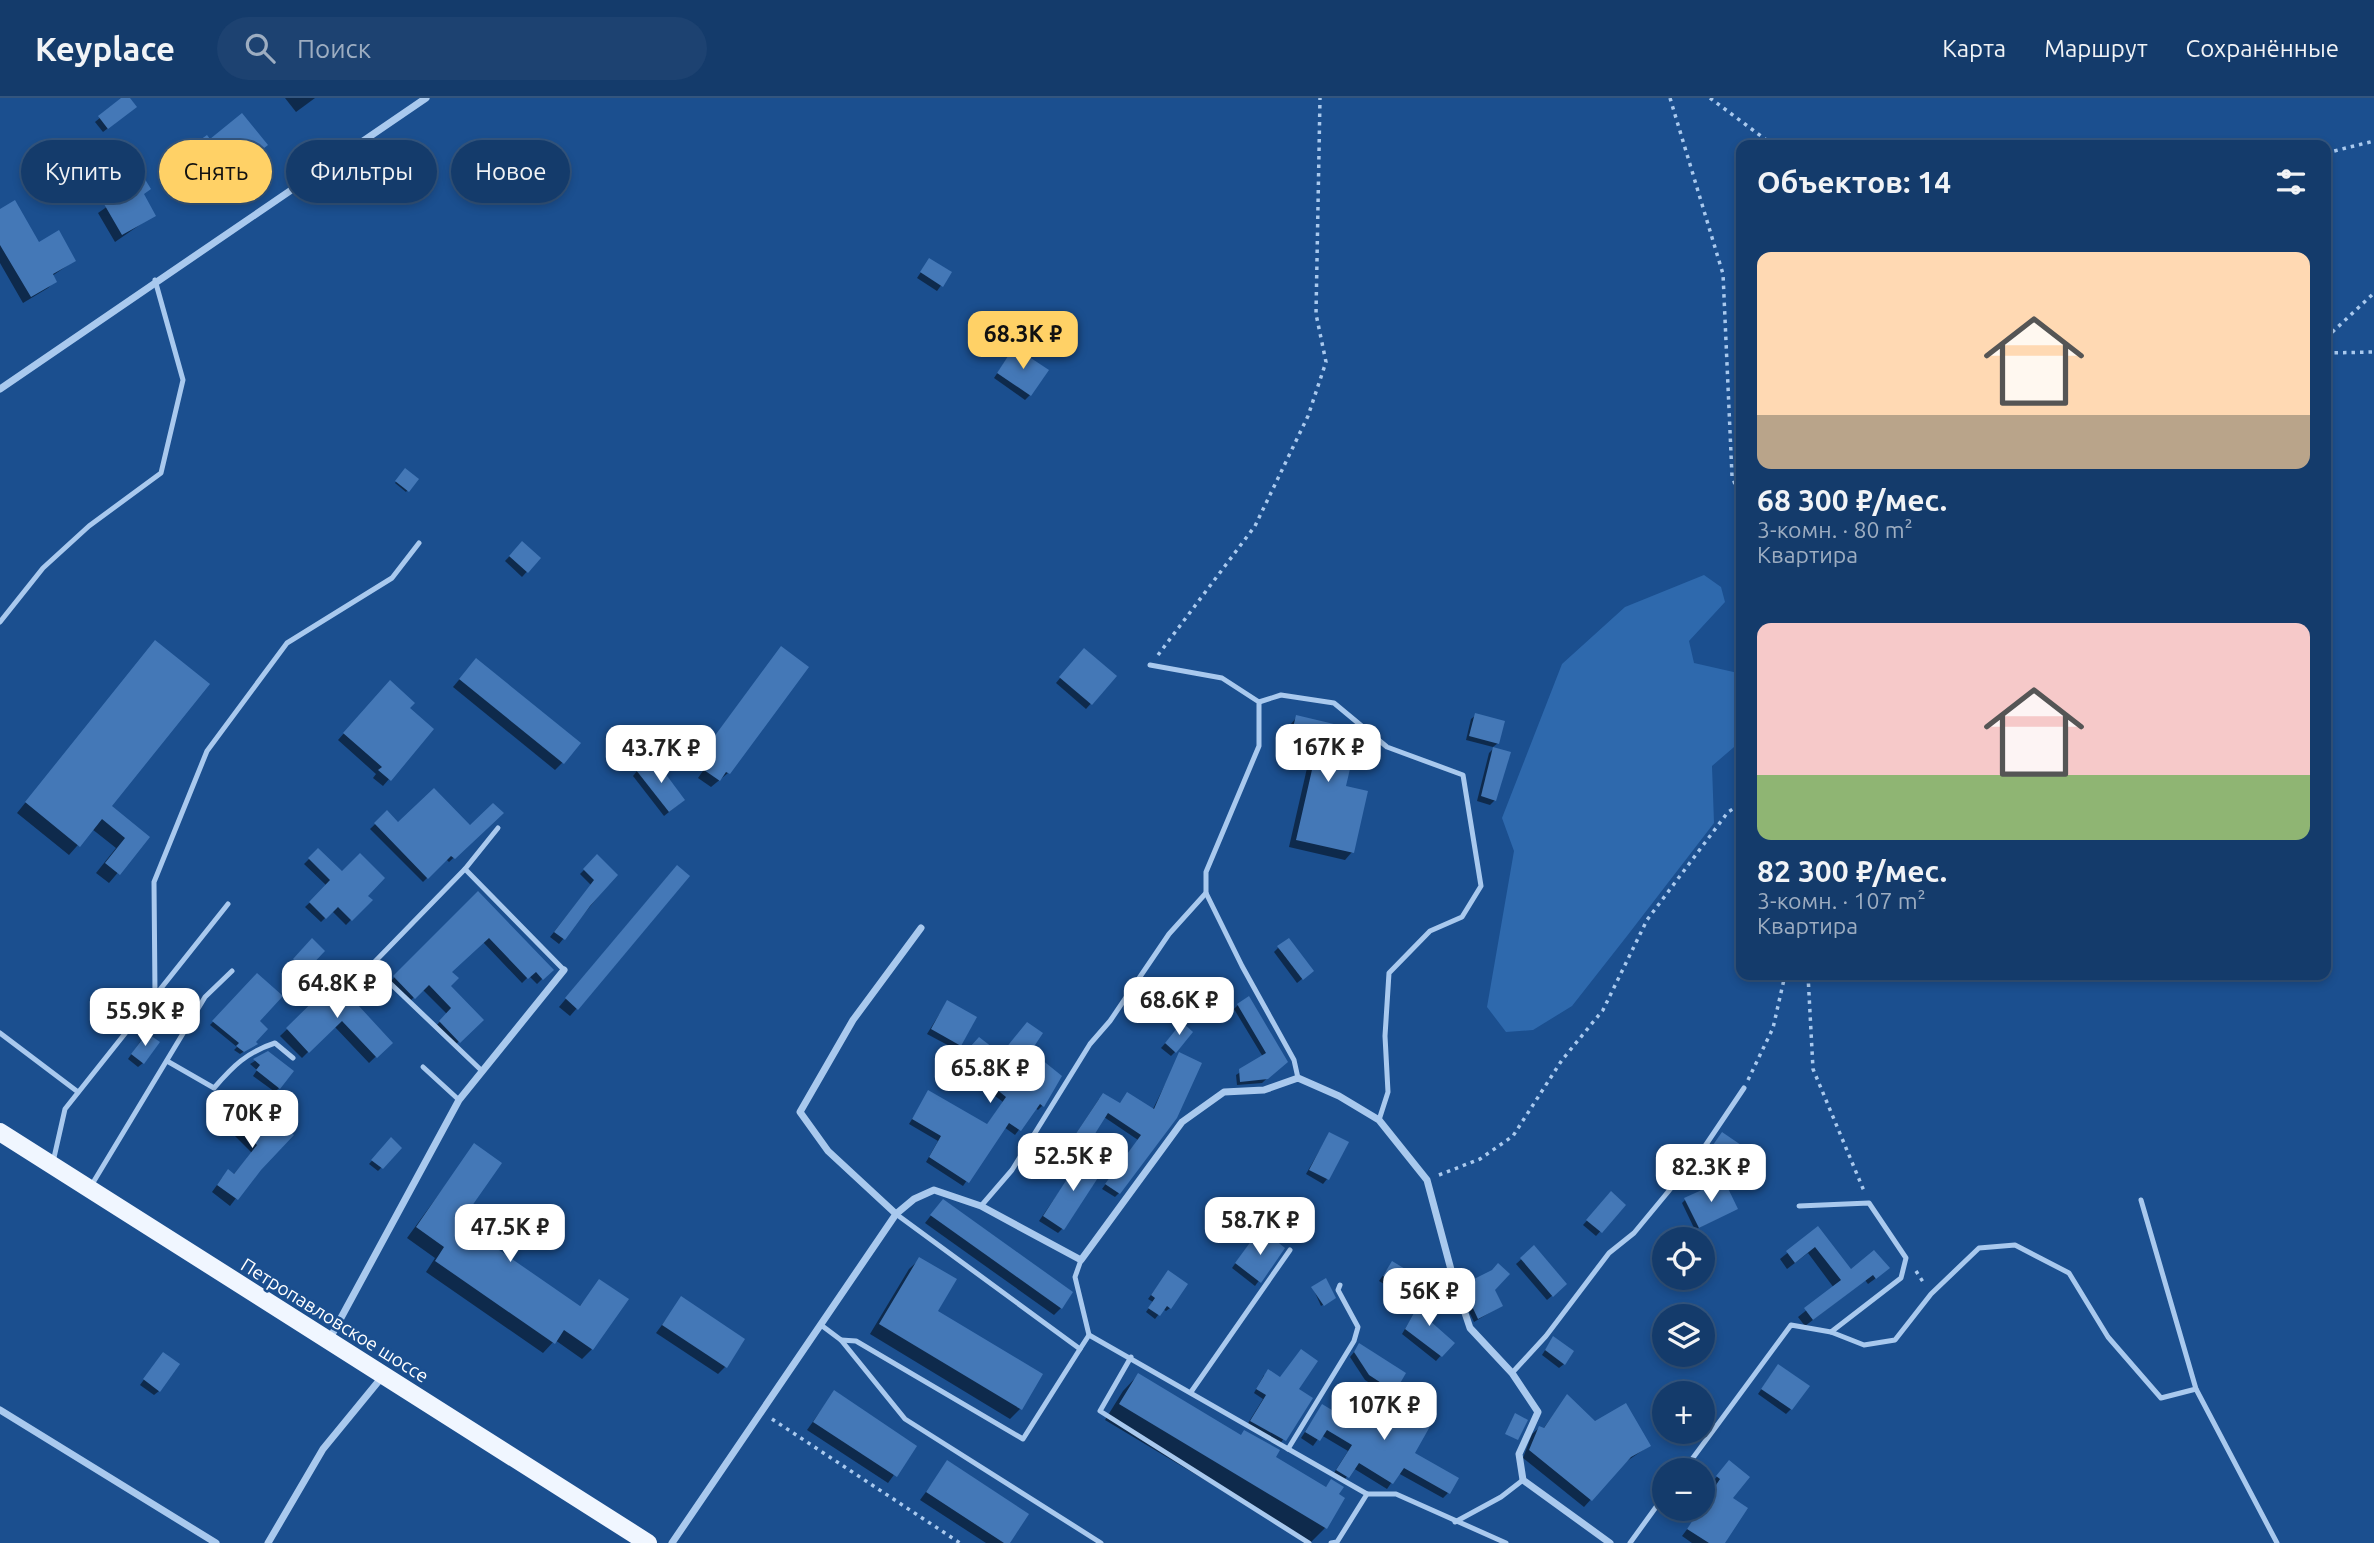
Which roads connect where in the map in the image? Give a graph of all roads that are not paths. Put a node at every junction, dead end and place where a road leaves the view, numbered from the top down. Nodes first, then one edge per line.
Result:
1 (426, 98) edge
2 (155, 280) junction
3 (0, 389) edge
4 (419, 542) dead end
5 (0, 622) edge
6 (1150, 665) road end
7 (1259, 702) junction
8 (498, 828) dead end
9 (465, 869) junction
10 (1206, 893) junction
11 (228, 904) dead end
12 (921, 928) dead end
13 (371, 965) junction
14 (564, 970) joint
15 (232, 971) dead end
16 (358, 979) dead end
17 (155, 994) junction
18 (0, 1033) edge
19 (293, 1058) dead end
20 (167, 1060) junction
21 (423, 1068) dead end
22 (482, 1072) junction
23 (1298, 1077) junction
24 (1744, 1088) road end
25 (78, 1092) junction
26 (459, 1100) junction
27 (1379, 1120) junction
28 (0, 1132) edge
29 (53, 1165) junction
30 (90, 1189) junction
31 (2141, 1200) dead end
32 (981, 1206) junction
33 (1799, 1206) dead end
34 (896, 1214) junction
35 (1290, 1250) dead end
36 (1081, 1260) junction
37 (1340, 1284) dead end
38 (821, 1325) junction
39 (1831, 1332) junction
40 (1089, 1335) junction
41 (841, 1340) junction
42 (329, 1341) junction
43 (1080, 1349) junction
44 (1131, 1357) junction
45 (1512, 1373) junction
46 (384, 1376) junction
47 (2196, 1390) junction
48 (1191, 1392) junction
49 (0, 1410) edge
50 (1288, 1449) junction
51 (1693, 1458) edge
52 (1523, 1479) junction
53 (1367, 1494) junction
54 (1652, 1513) edge
55 (1455, 1522) junction
56 (216, 1543) edge
57 (268, 1543) edge
58 (648, 1543) edge
59 (672, 1543) edge
60 (1101, 1543) edge
61 (1309, 1543) edge
62 (1331, 1543) edge
63 (1506, 1543) edge
64 (1611, 1543) edge
65 (1630, 1543) edge
66 (2277, 1543) edge

1 - 2 street
2 - 3 street
2 - 5 lane
4 - 17 lane
6 - 7 lane
7 - 10 lane
7 - 27 lane
8 - 9 lane
9 - 13 lane
9 - 14 lane
10 - 23 lane
10 - 32 lane
11 - 17 lane
12 - 34 street
13 - 16 lane
13 - 22 lane
14 - 22 street
15 - 20 lane
17 - 25 lane
18 - 25 lane
19 - 20 lane
20 - 30 lane
21 - 26 lane
22 - 26 street
23 - 27 street
23 - 36 street
24 - 45 lane
25 - 29 lane
26 - 42 street
27 - 45 street
28 - 29 main road, Петропавловское шоссе
29 - 30 main road, Петропавловское шоссе
30 - 42 main road, Петропавловское шоссе
31 - 47 lane
32 - 34 street
32 - 36 street
33 - 39 lane
34 - 38 street
34 - 43 lane
35 - 48 lane
36 - 40 lane
37 - 50 lane
38 - 41 lane
38 - 59 street
39 - 47 lane
39 - 51 lane
40 - 43 lane
40 - 44 lane
41 - 43 lane
41 - 60 lane
42 - 46 main road, Петропавловское шоссе
44 - 48 lane
44 - 61 lane
45 - 52 street
46 - 57 street
46 - 58 main road, Петропавловское шоссе
47 - 66 lane
48 - 50 lane
49 - 56 street
50 - 53 lane
52 - 55 lane
52 - 64 street
53 - 55 lane
53 - 62 lane
54 - 65 lane
55 - 63 lane

